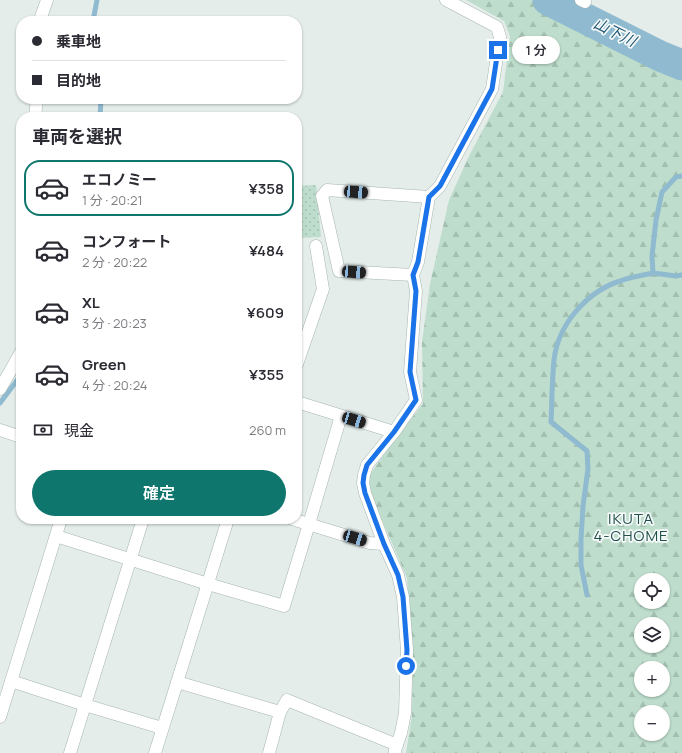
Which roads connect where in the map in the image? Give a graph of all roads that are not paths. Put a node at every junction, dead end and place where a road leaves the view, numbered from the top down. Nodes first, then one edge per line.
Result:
1 (47, 0) edge
2 (446, 0) edge
3 (41, 16) edge
4 (429, 197) junction
5 (316, 246) dead end
6 (413, 275) junction
7 (302, 350) edge
8 (16, 361) edge
9 (0, 389) edge
10 (302, 404) edge
11 (340, 416) junction
12 (0, 430) edge
13 (394, 432) junction
14 (16, 435) edge
15 (302, 522) edge
16 (60, 524) edge
17 (141, 524) edge
18 (226, 524) edge
19 (309, 524) junction
20 (56, 536) junction
21 (384, 544) junction
22 (130, 559) junction
23 (208, 584) junction
24 (11, 681) junction
25 (177, 682) junction
26 (85, 705) junction
27 (280, 712) junction
28 (0, 717) edge
29 (162, 728) junction
30 (394, 750) edge
31 (70, 753) edge
32 (155, 753) edge
33 (270, 753) edge

1 - 3 street
2 - 4 street
4 - 6 street
4 - 6 street
5 - 7 street
6 - 13 street
8 - 9 street
10 - 11 street
11 - 13 street
11 - 19 street
12 - 14 street
13 - 21 street
15 - 19 street
16 - 20 street
17 - 22 street
18 - 23 street
19 - 21 street
19 - 23 street
20 - 22 street
20 - 24 street
21 - 30 street
22 - 23 street
22 - 26 street
23 - 25 street
24 - 26 street
24 - 28 street
25 - 27 street
25 - 29 street
26 - 29 street
26 - 31 street
27 - 30 street
27 - 33 street
29 - 32 street

